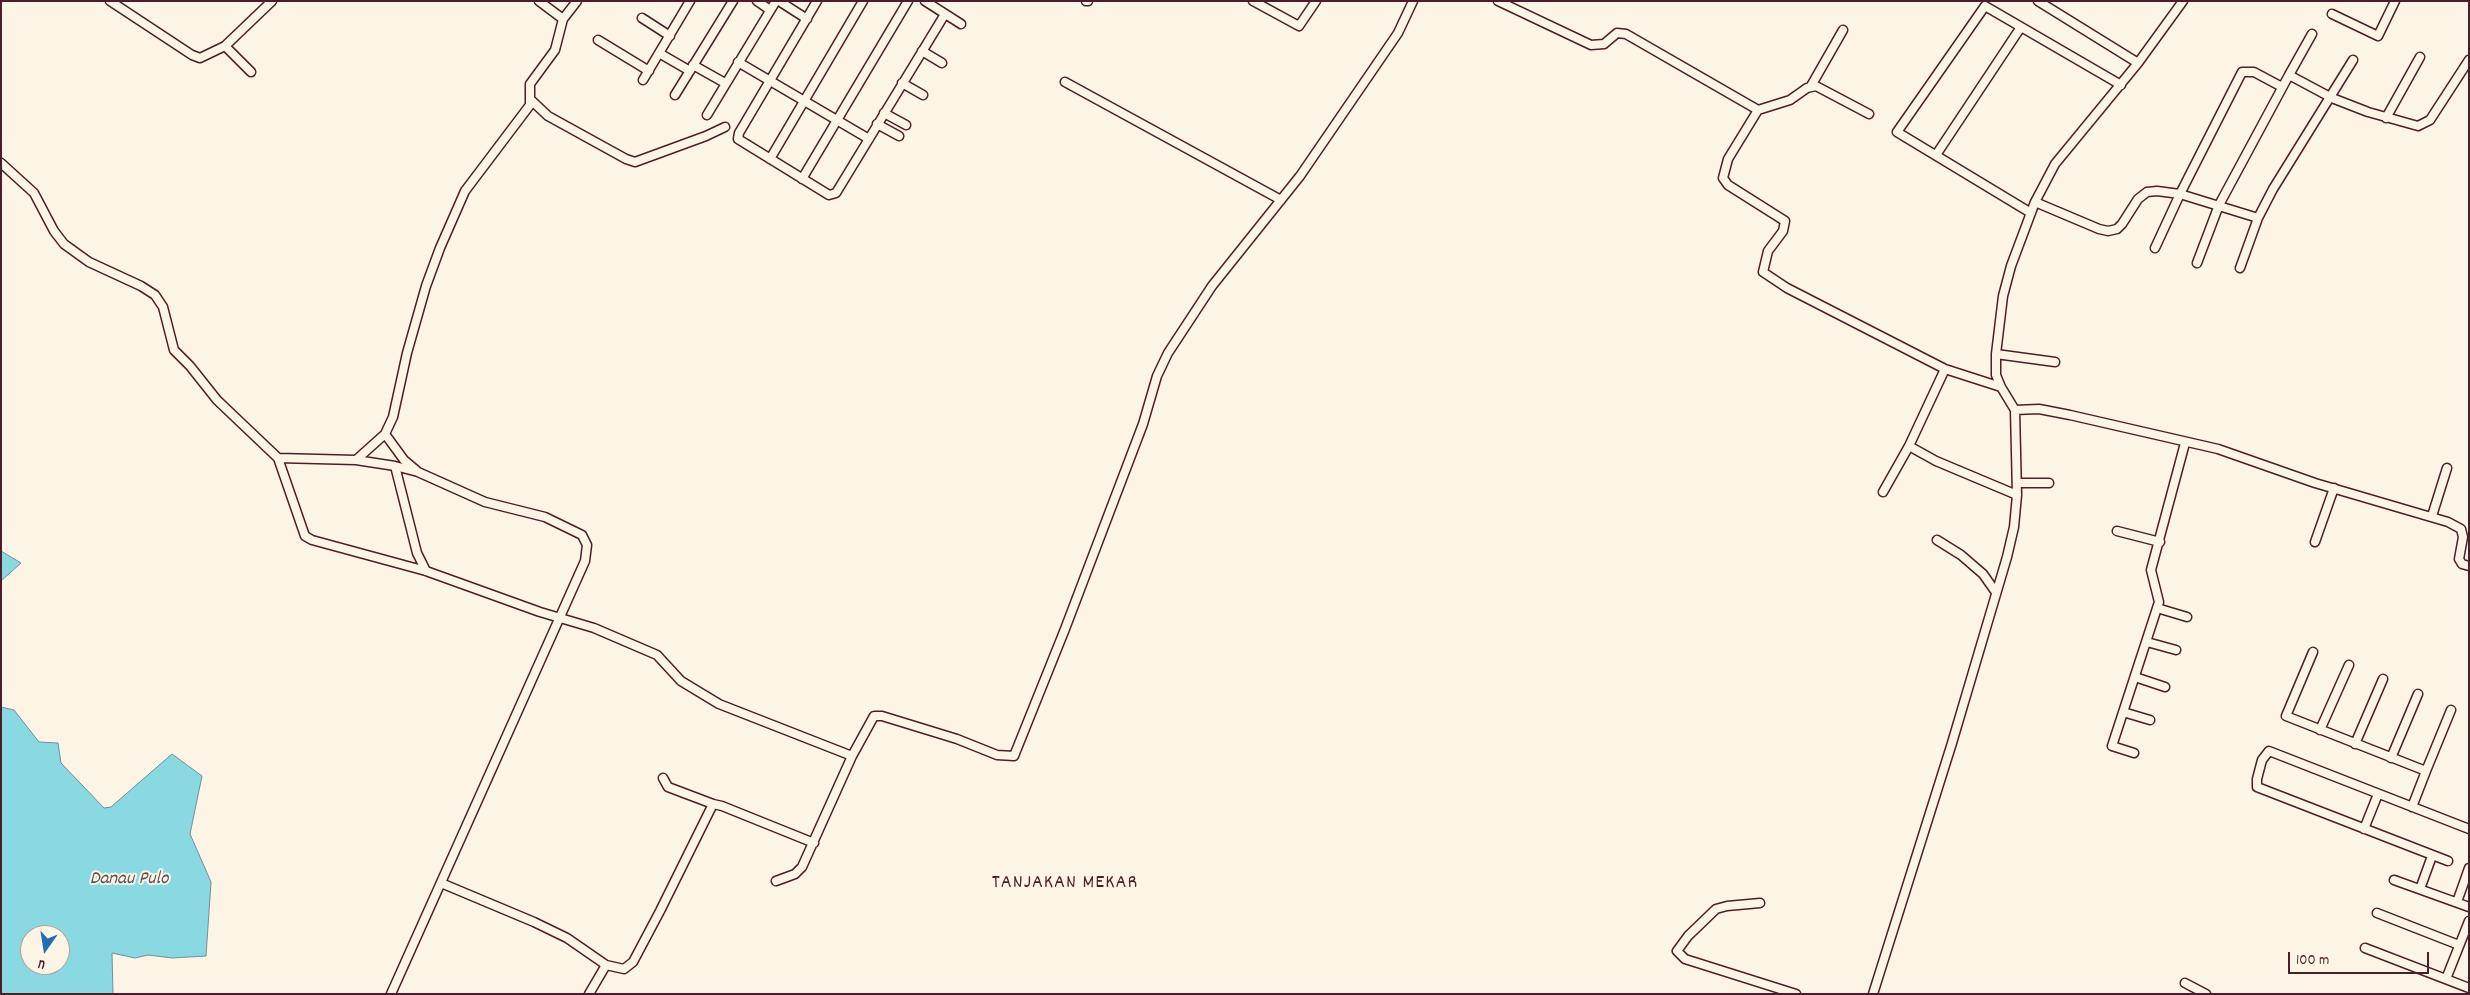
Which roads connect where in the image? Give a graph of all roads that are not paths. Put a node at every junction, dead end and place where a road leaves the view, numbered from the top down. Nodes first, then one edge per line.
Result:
1 (110, 1) edge
2 (272, 1) edge
3 (539, 1) edge
4 (577, 1) edge
5 (690, 1) edge
6 (733, 1) edge
7 (757, 1) edge
8 (778, 1) edge
9 (817, 1) edge
10 (864, 1) edge
11 (908, 1) edge
12 (925, 1) edge
13 (1252, 1) edge
14 (1316, 1) edge
15 (1413, 1) edge
16 (1498, 1) edge
17 (2038, 1) edge
18 (2183, 1) edge
19 (2393, 2) edge
20 (1517, 5) edge
21 (770, 10) junction
22 (945, 14) junction
23 (2332, 14) dead end
24 (642, 18) dead end
25 (563, 19) junction
26 (807, 19) junction
27 (961, 24) dead end
28 (2021, 27) junction
29 (1843, 30) dead end
30 (2312, 34) dead end
31 (670, 36) junction
32 (598, 40) dead end
33 (225, 46) junction
34 (922, 52) junction
35 (659, 54) junction
36 (2420, 57) dead end
37 (2353, 60) dead end
38 (2468, 61) edge
39 (738, 62) junction
40 (942, 63) dead end
41 (2138, 63) junction
42 (692, 68) junction
43 (649, 71) junction
44 (251, 72) dead end
45 (2289, 75) junction
46 (643, 80) dead end
47 (771, 81) junction
48 (1065, 82) dead end
49 (725, 83) junction
50 (902, 83) junction
51 (2120, 85) junction
52 (1811, 86) junction
53 (2282, 87) junction
54 (675, 95) dead end
55 (923, 95) dead end
56 (2332, 98) junction
57 (531, 100) junction
58 (804, 101) junction
59 (1758, 110) junction
60 (884, 113) junction
61 (1869, 114) dead end
62 (707, 115) dead end
63 (2386, 118) junction
64 (837, 120) junction
65 (877, 124) junction
66 (906, 125) dead end
67 (725, 126) dead end
68 (899, 136) dead end
69 (869, 138) junction
70 (1936, 155) junction
71 (770, 159) junction
72 (1, 163) edge
73 (802, 179) junction
74 (2180, 194) junction
75 (1281, 200) junction
76 (2035, 202) junction
77 (2219, 205) junction
78 (2030, 213) junction
79 (2258, 218) junction
80 (2156, 248) dead end
81 (2196, 263) dead end
82 (2240, 268) dead end
83 (1996, 354) junction
84 (2054, 362) dead end
85 (1945, 369) junction
86 (2000, 387) junction
87 (2015, 410) junction
88 (385, 434) junction
89 (2185, 443) junction
90 (1909, 446) junction
91 (278, 458) junction
92 (356, 460) junction
93 (395, 466) junction
94 (2447, 468) dead end
95 (418, 472) junction
96 (2017, 483) junction
97 (2049, 483) dead end
98 (2334, 488) junction
99 (1883, 492) dead end
100 (2017, 495) junction
101 (2432, 516) junction
102 (2117, 531) dead end
103 (1937, 540) dead end
104 (2160, 542) junction
105 (2315, 542) dead end
106 (2469, 566) edge
107 (426, 572) junction
108 (1995, 591) junction
109 (2157, 608) junction
110 (558, 617) junction
111 (2187, 617) dead end
112 (2147, 642) junction
113 (2176, 650) dead end
114 (2313, 652) dead end
115 (2349, 665) dead end
116 (2135, 677) junction
117 (2383, 679) dead end
118 (2165, 687) dead end
119 (2418, 694) dead end
120 (2451, 710) dead end
121 (2123, 712) junction
122 (2150, 720) dead end
123 (2320, 730) junction
124 (2355, 744) junction
125 (2134, 752) dead end
126 (852, 756) junction
127 (2390, 758) junction
128 (2426, 771) junction
129 (663, 778) dead end
130 (2378, 794) junction
131 (712, 804) junction
132 (2412, 807) junction
133 (2364, 829) junction
134 (2469, 829) edge
135 (814, 842) junction
136 (2432, 856) junction
137 (2448, 862) dead end
138 (2469, 868) edge
139 (2394, 880) dead end
140 (776, 881) dead end
141 (441, 883) junction
142 (2420, 889) junction
143 (2457, 902) junction
144 (1760, 903) dead end
145 (2469, 907) edge
146 (2378, 913) dead end
147 (2469, 921) edge
148 (2460, 945) junction
149 (2365, 948) dead end
150 (606, 965) junction
151 (2446, 979) junction
152 (2185, 983) dead end
153 (2469, 988) edge
154 (391, 994) edge
155 (589, 994) edge
156 (1796, 994) edge
157 (1873, 994) edge
158 (2206, 994) edge

1 - 33 street
2 - 33 street
3 - 25 street
4 - 25 street
5 - 31 street
6 - 42 street
7 - 21 street
8 - 21 street
8 - 26 street
9 - 26 street
10 - 58 street
11 - 64 street
12 - 22 street
13 - 14 street
15 - 75 street
16 - 20 street
17 - 41 street
18 - 41 street
19 - 23 street
20 - 59 street
21 - 39 street
22 - 27 street
22 - 34 street
24 - 31 street
25 - 57 street
26 - 47 street
28 - 51 street
28 - 70 street
28 - 70 street
29 - 52 street
30 - 45 street
31 - 35 street
32 - 43 street
33 - 44 street
34 - 40 street
34 - 50 street
35 - 42 street
35 - 43 street
36 - 63 street
37 - 56 street
38 - 63 street
39 - 47 street
39 - 49 street
41 - 51 street
42 - 49 street
42 - 54 street
43 - 46 street
45 - 53 street
45 - 56 street
47 - 58 street
47 - 71 street
48 - 75 street
49 - 62 street
50 - 55 street
50 - 60 street
51 - 76 street
52 - 59 street
52 - 61 street
53 - 74 street
53 - 77 street
56 - 63 street
56 - 79 street
57 - 67 street
57 - 88 street
58 - 64 street
58 - 71 street
59 - 85 street
60 - 65 street
60 - 66 street
64 - 69 street
64 - 73 street
65 - 68 street
65 - 69 street
69 - 73 street
70 - 78 street
71 - 73 street
72 - 91 street
74 - 76 street
74 - 77 street
74 - 80 street
75 - 126 street
76 - 78 street
77 - 79 street
77 - 81 street
78 - 83 street
79 - 82 street
83 - 84 street
83 - 86 street
85 - 86 street
85 - 90 street
86 - 87 street
87 - 89 street
87 - 96 street
88 - 92 street
88 - 95 street
89 - 98 street
89 - 104 street
90 - 99 street
90 - 100 street
91 - 92 street
91 - 107 street
92 - 93 street
93 - 95 street
93 - 107 street
94 - 101 street
95 - 110 street
96 - 97 street
96 - 100 street
98 - 101 street
98 - 105 street
100 - 108 street
101 - 106 street
102 - 104 street
103 - 108 street
104 - 109 street
107 - 110 street
108 - 157 street
109 - 111 street
109 - 112 street
110 - 126 street
110 - 141 street
112 - 113 street
112 - 116 street
114 - 123 street
115 - 123 street
116 - 118 street
116 - 121 street
117 - 124 street
119 - 127 street
120 - 128 street
121 - 122 street
121 - 125 street
123 - 124 street
124 - 127 street
126 - 135 street
127 - 128 street
128 - 132 street
129 - 131 street
130 - 132 street
130 - 133 street
130 - 133 street
131 - 135 street
131 - 150 street
132 - 134 street
133 - 136 street
135 - 140 street
136 - 137 street
136 - 142 street
138 - 143 street
139 - 142 street
141 - 150 street
141 - 154 street
142 - 143 street
143 - 145 street
144 - 156 street
146 - 148 street
147 - 148 street
148 - 151 street
149 - 151 street
150 - 155 street
151 - 153 street
152 - 158 street

